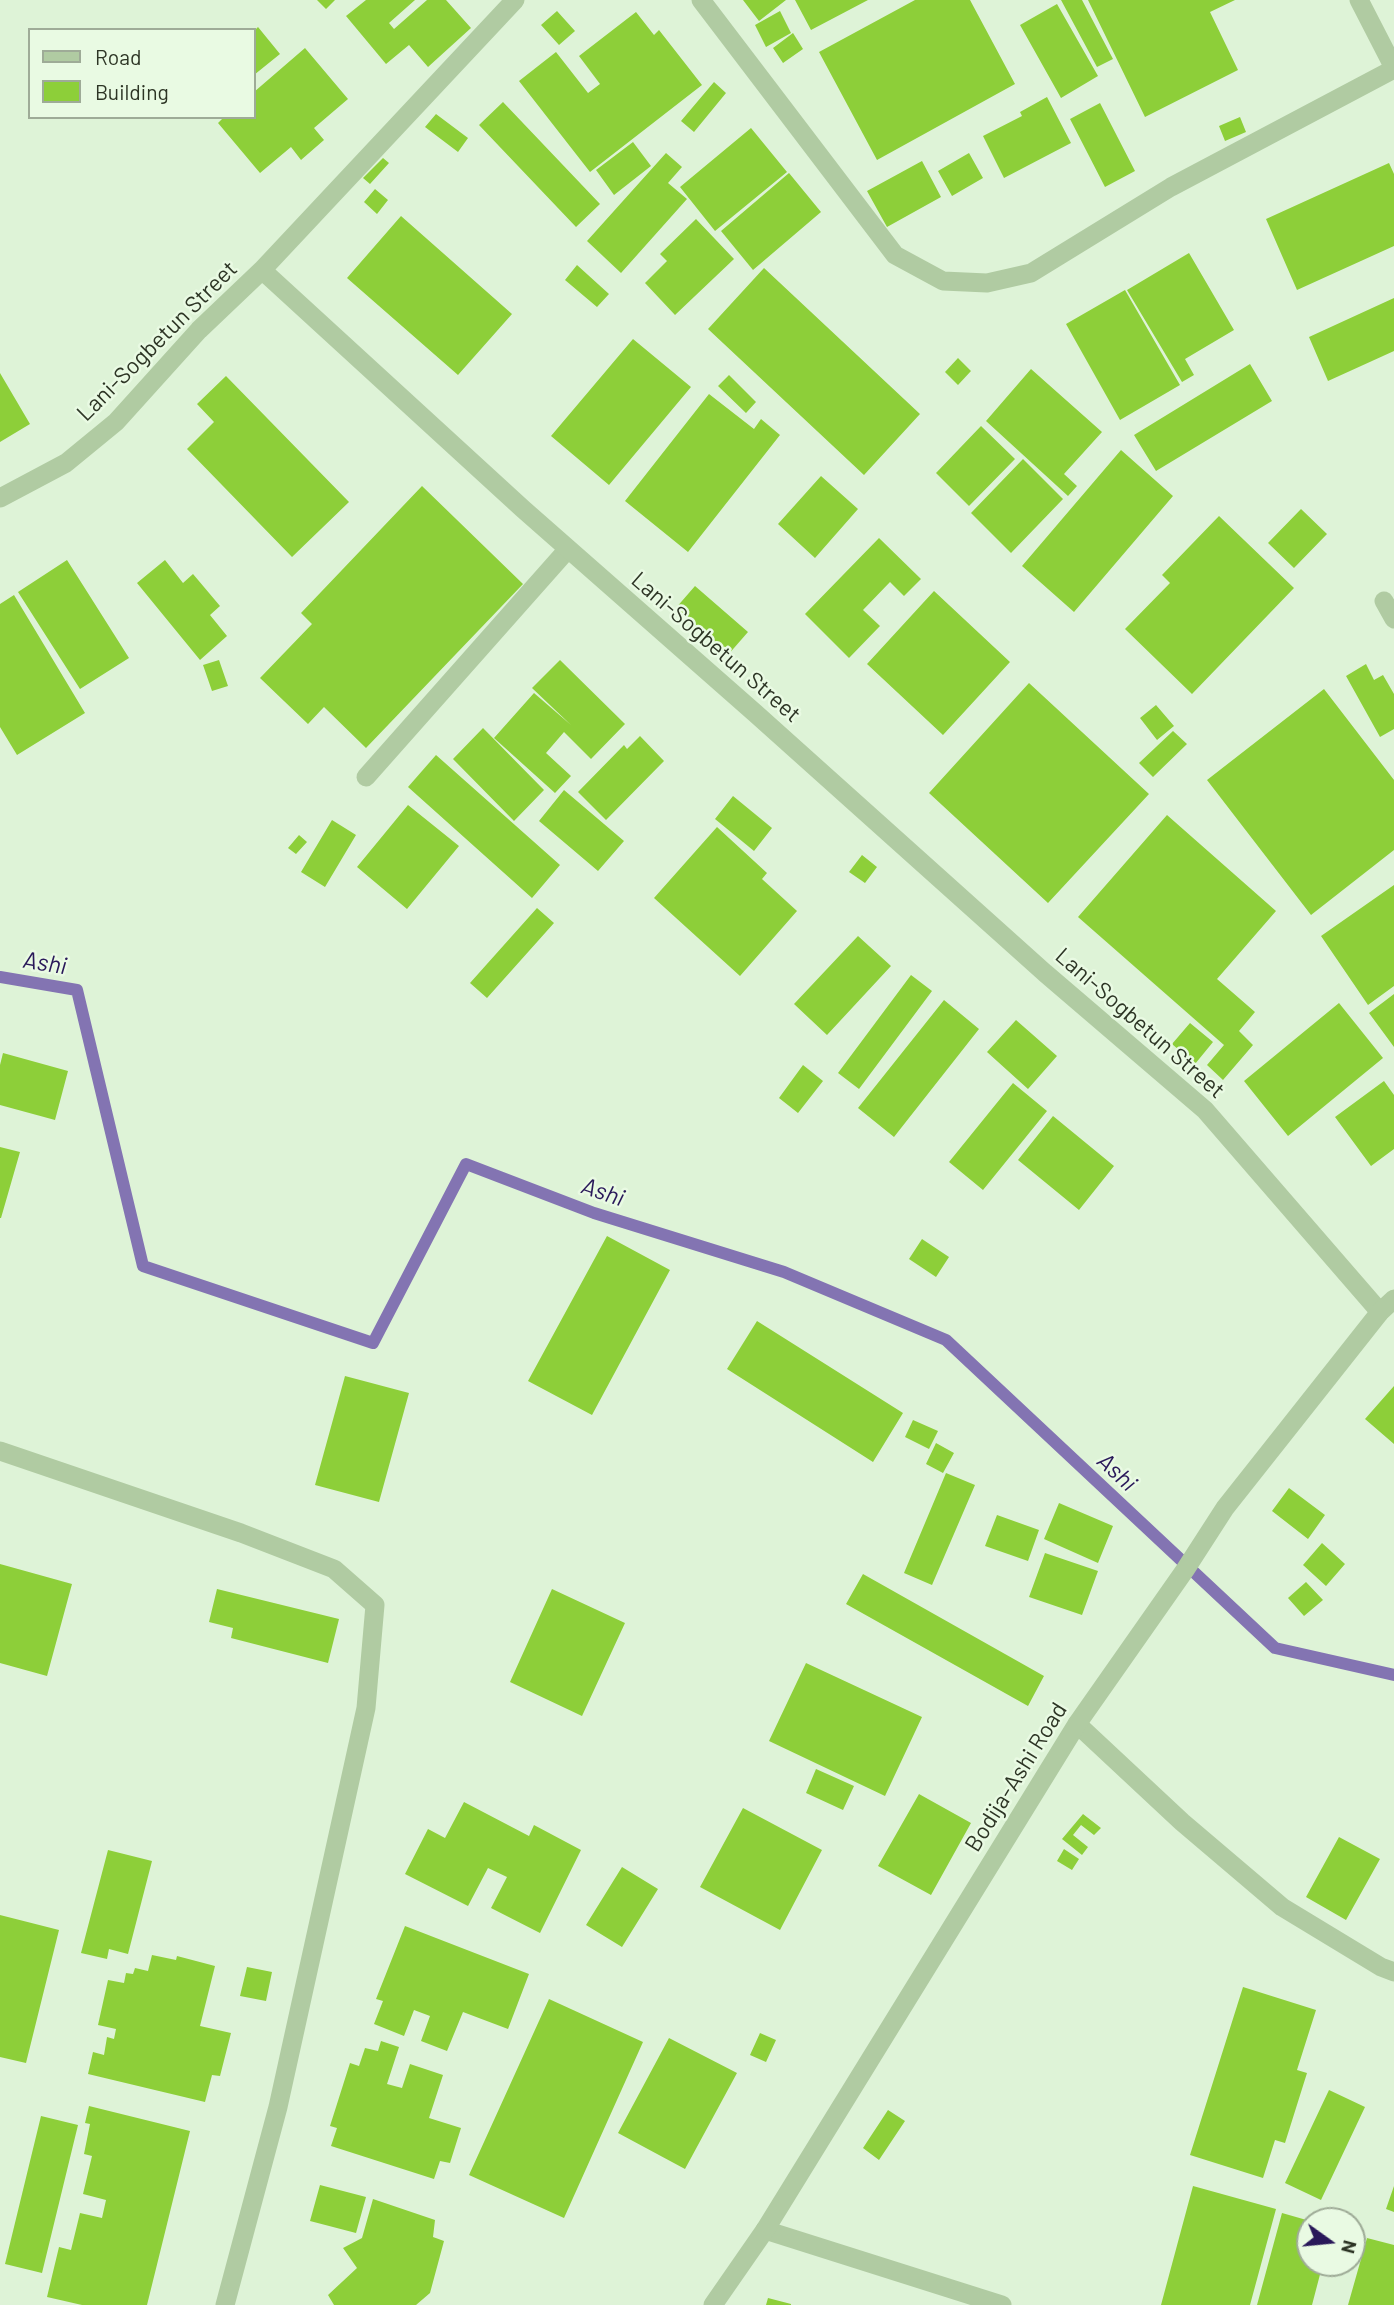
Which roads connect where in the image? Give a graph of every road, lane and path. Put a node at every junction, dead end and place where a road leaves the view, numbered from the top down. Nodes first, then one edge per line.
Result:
1 (515, 0) edge
2 (701, 0) edge
3 (1359, 0) edge
4 (1394, 68) edge
5 (262, 270) junction
6 (0, 498) edge
7 (568, 549) junction
8 (1384, 601) dead end
9 (1394, 619) edge
10 (366, 777) dead end
11 (1387, 1305) edge
12 (0, 1451) edge
13 (1077, 1724) junction
14 (1394, 1972) edge
15 (765, 2230) junction
16 (225, 2305) edge
17 (713, 2305) edge
18 (1002, 2305) edge

1 - 5 street
2 - 4 street
3 - 4 street
5 - 6 street, Lani-Sogbetun Street
5 - 7 street, Lani-Sogbetun Street
7 - 10 street
7 - 11 street, Lani-Sogbetun Street
8 - 9 street
11 - 13 street, Bodija-Ashi Road
12 - 16 street
13 - 14 street
13 - 15 street, Bodija-Ashi Road
15 - 17 street, Bodija-Ashi Road
15 - 18 street

